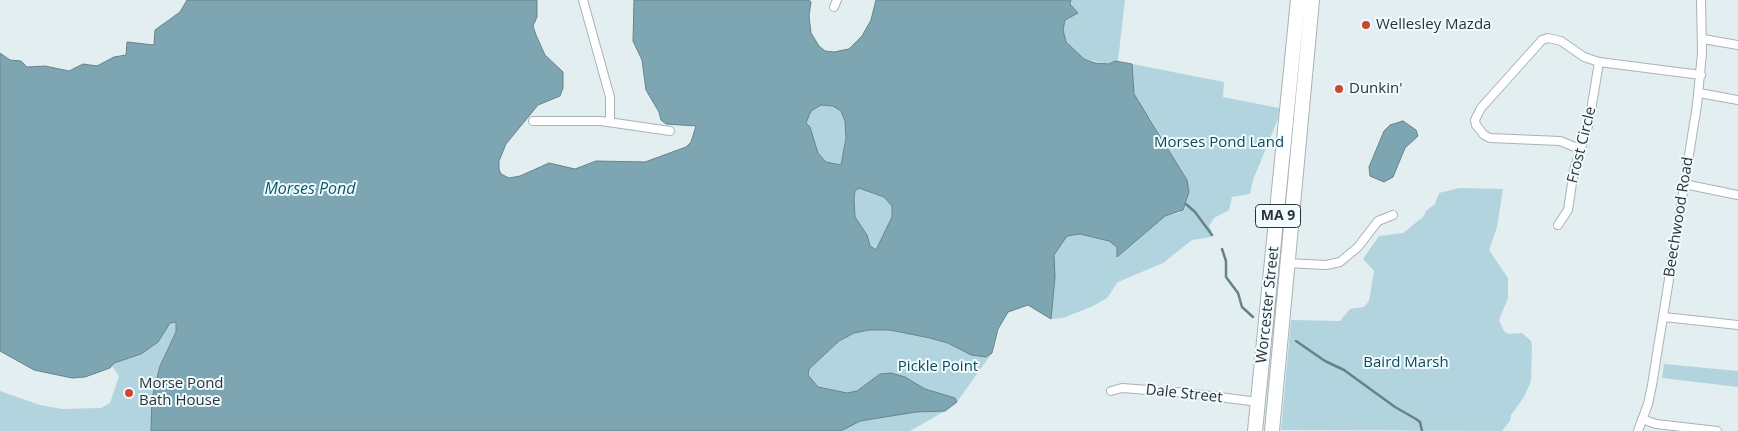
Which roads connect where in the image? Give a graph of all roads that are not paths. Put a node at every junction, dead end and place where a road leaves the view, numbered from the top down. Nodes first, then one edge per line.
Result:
1 (583, 0) edge
2 (1298, 0) edge
3 (1312, 0) edge
4 (1701, 0) edge
5 (1703, 39) junction
6 (1738, 45) edge
7 (1599, 62) junction
8 (1701, 75) junction
9 (1699, 93) junction
10 (1738, 100) edge
11 (533, 122) dead end
12 (610, 122) junction
13 (670, 131) dead end
14 (1580, 149) junction
15 (1684, 184) junction
16 (1738, 195) edge
17 (1393, 215) dead end
18 (1558, 225) dead end
19 (1287, 263) junction
20 (1664, 317) junction
21 (1738, 324) edge
22 (1111, 391) dead end
23 (1258, 402) junction
24 (1642, 419) junction
25 (1255, 431) edge
26 (1272, 431) edge
27 (1638, 431) edge
28 (1717, 431) edge

1 - 12 street
2 - 23 highway, Worcester Street / MA 9
3 - 19 highway, Worcester Street / MA 9
4 - 5 street, Beechwood Road
5 - 6 street
5 - 8 street, Beechwood Road
7 - 8 street
7 - 14 street, Frost Circle
7 - 14 street
8 - 9 street, Beechwood Road
9 - 10 street
9 - 15 street, Beechwood Road
11 - 12 street
12 - 13 street
14 - 18 street, Frost Circle
15 - 16 street
15 - 20 street, Beechwood Road
17 - 19 street
19 - 26 highway, Worcester Street / MA 9
20 - 21 street
20 - 24 street, Beechwood Road
22 - 23 street, Dale Street
23 - 25 highway, Worcester Street / MA 9
24 - 27 street, Beechwood Road
24 - 28 street

